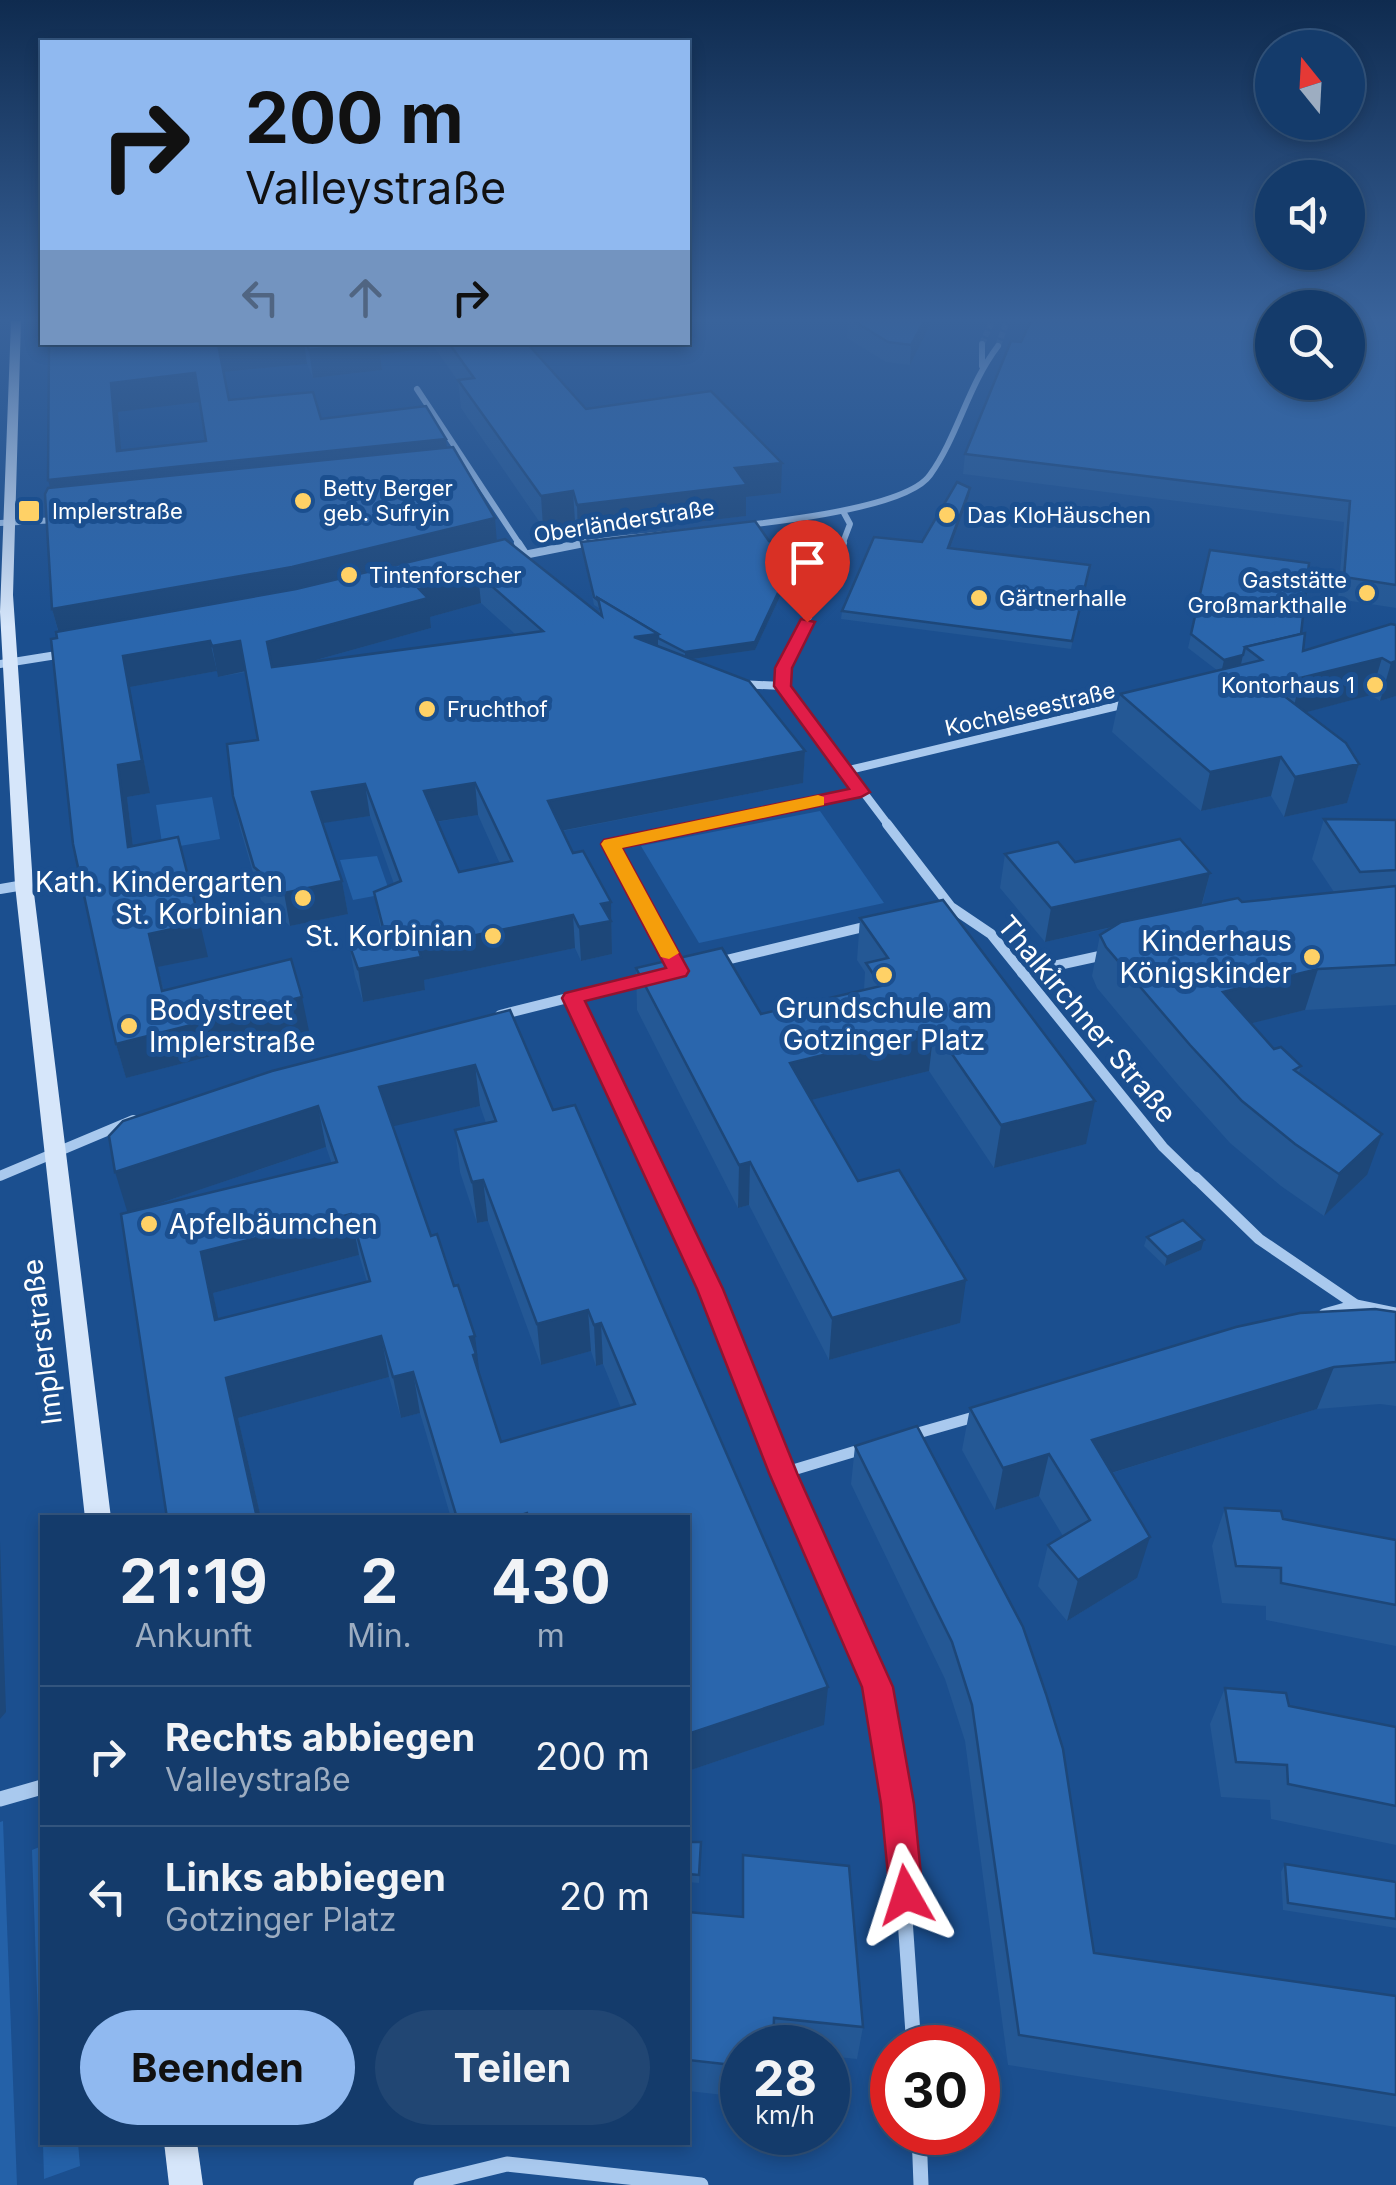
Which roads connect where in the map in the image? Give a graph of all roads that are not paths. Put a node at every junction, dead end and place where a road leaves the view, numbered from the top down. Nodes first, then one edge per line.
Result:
1 (439, 423) edge
2 (955, 423) edge
3 (5, 425) edge
4 (844, 513) junction
5 (74, 518) edge
6 (4, 523) edge
7 (525, 554) junction
8 (501, 560) edge
9 (533, 562) edge
10 (77, 652) edge
11 (5, 664) edge
12 (730, 682) edge
13 (783, 686) junction
14 (1150, 698) edge
15 (845, 771) junction
16 (861, 792) junction
17 (24, 884) junction
18 (0, 889) edge
19 (951, 907) junction
20 (932, 911) edge
21 (880, 924) edge
22 (1116, 952) edge
23 (678, 971) junction
24 (1022, 973) junction
25 (572, 998) junction
26 (482, 1020) edge
27 (147, 1114) edge
28 (53, 1152) junction
29 (0, 1176) edge
30 (1356, 1305) junction
31 (1396, 1313) edge
32 (1304, 1320) edge
33 (1000, 1409) edge
34 (895, 1440) edge
35 (876, 1445) edge
36 (783, 1473) junction
37 (98, 1515) edge
38 (40, 1789) edge
39 (0, 1799) edge
40 (912, 2025) edge
41 (180, 2145) edge
42 (920, 2155) edge
43 (186, 2185) edge
44 (421, 2185) edge
45 (702, 2185) edge
46 (922, 2185) edge

1 - 7 street
2 - 4 street
3 - 6 main road, Implerstraße
4 - 7 street, Oberländerstraße
4 - 13 street
5 - 6 street
6 - 11 main road, Implerstraße
7 - 8 street, Oberländerstraße
7 - 9 street
10 - 11 street
11 - 17 main road, Implerstraße
12 - 13 street
13 - 15 street, Thalkirchner Straße
14 - 15 street, Kochelseestraße
15 - 16 street, Thalkirchner Straße
16 - 19 street, Thalkirchner Straße
16 - 23 street
17 - 18 street
17 - 28 main road, Implerstraße
19 - 20 street
19 - 24 street, Thalkirchner Straße
21 - 23 street
22 - 24 street
23 - 25 street
24 - 30 street, Thalkirchner Straße
25 - 26 street
25 - 36 street
27 - 28 street
28 - 29 street
28 - 37 main road, Implerstraße
30 - 31 street, Thalkirchner Straße
30 - 32 street
33 - 34 street
35 - 36 street
36 - 40 street
38 - 39 street
41 - 43 main road
42 - 46 street
44 - 45 street

